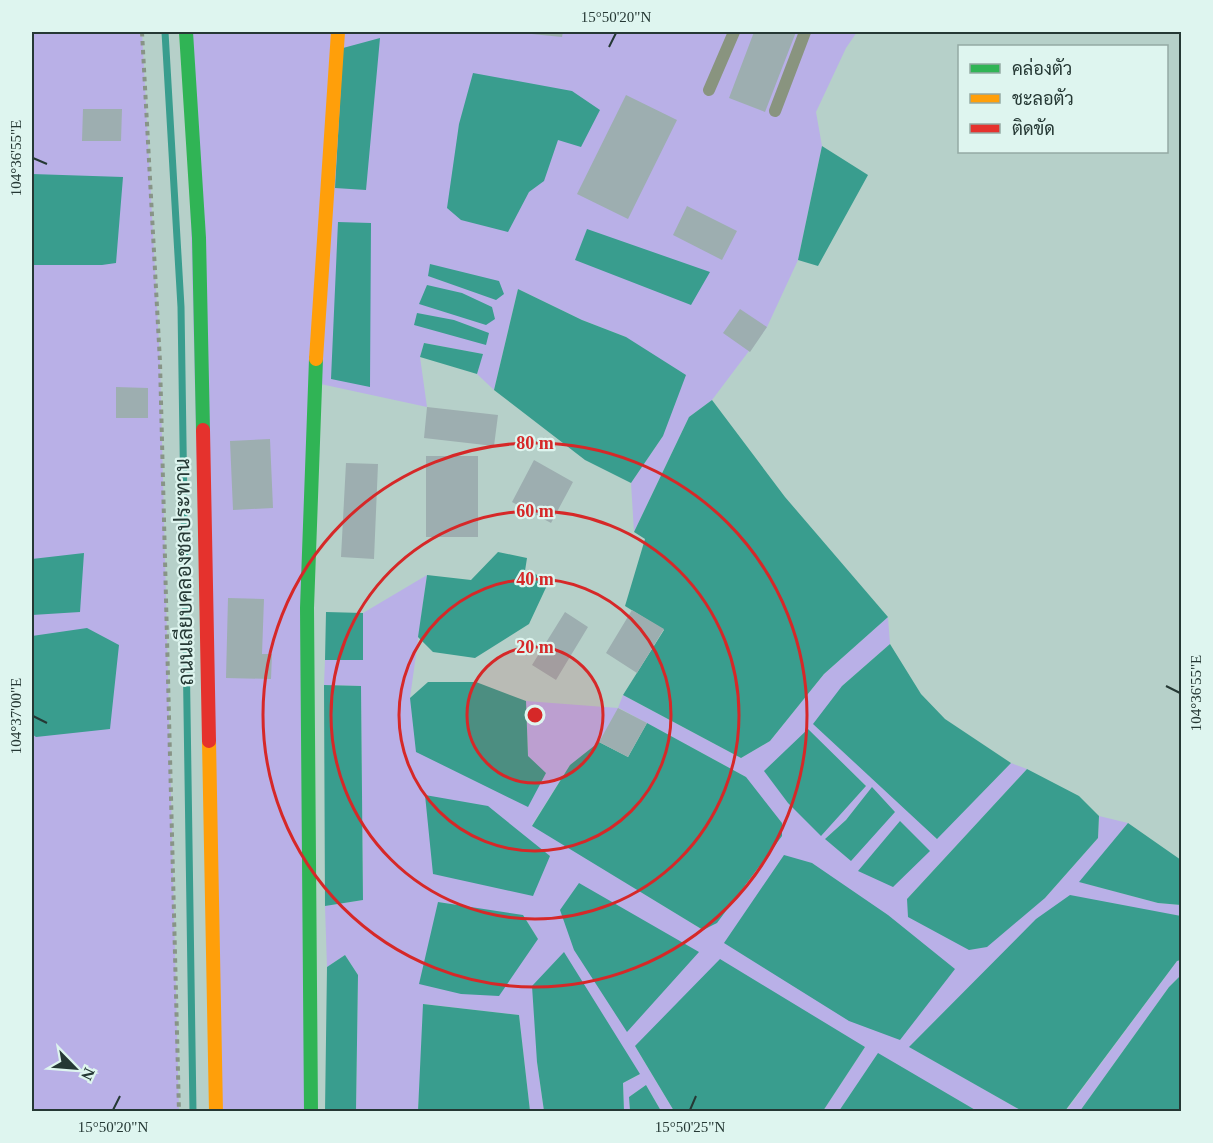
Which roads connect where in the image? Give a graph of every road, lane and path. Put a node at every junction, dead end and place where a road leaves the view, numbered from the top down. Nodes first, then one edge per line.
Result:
1 (142, 32) edge
2 (186, 32) edge
3 (338, 32) edge
4 (734, 32) edge
5 (806, 32) edge
6 (709, 90) dead end
7 (775, 111) dead end
8 (180, 1112) edge
9 (216, 1112) edge
10 (311, 1112) edge

1 - 8 path
2 - 9 street, ถนนเลียบคลองชลประทาน
3 - 10 street
4 - 6 lane
5 - 7 lane

